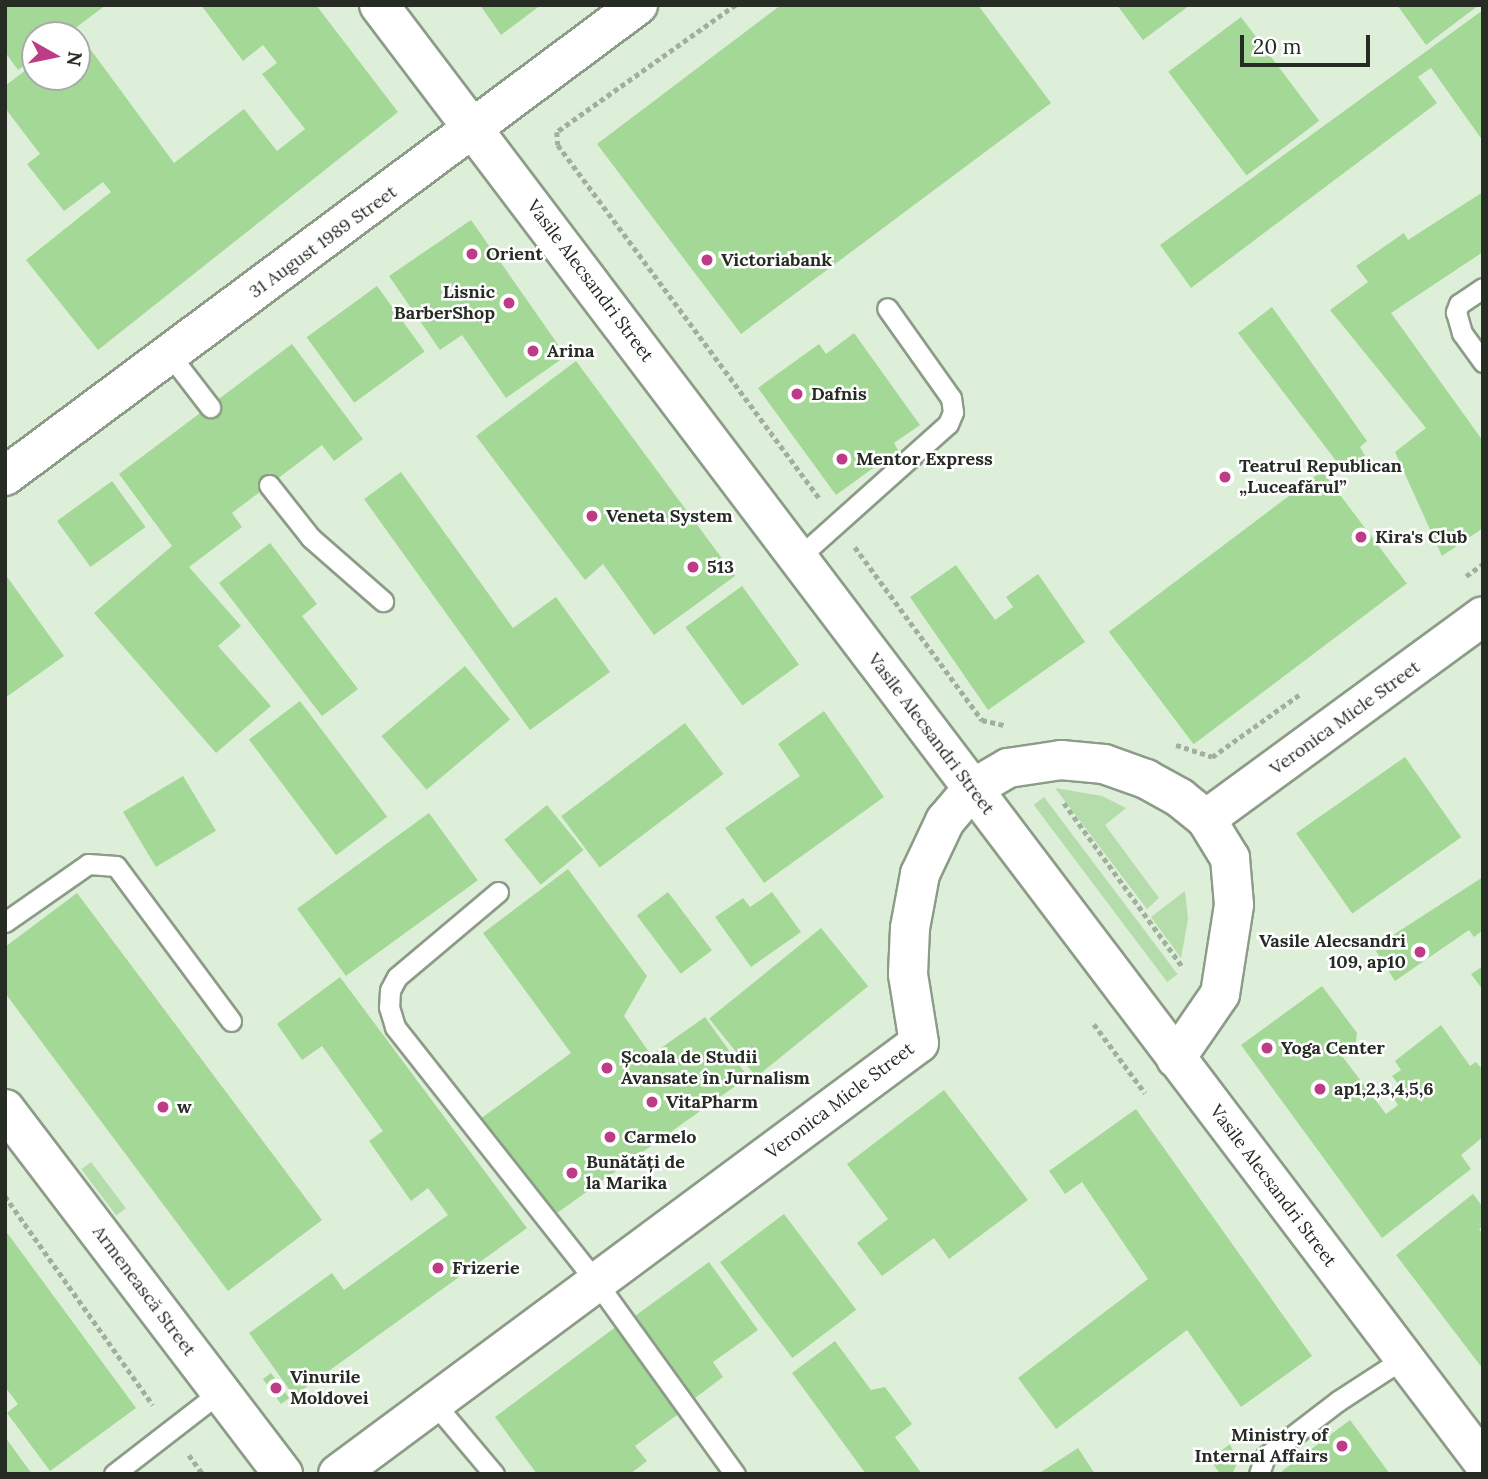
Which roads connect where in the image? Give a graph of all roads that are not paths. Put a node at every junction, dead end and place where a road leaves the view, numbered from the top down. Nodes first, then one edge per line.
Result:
1 (379, 5) edge
2 (638, 5) edge
3 (470, 128) junction
4 (1483, 288) edge
5 (887, 308) dead end
6 (170, 355) junction
7 (1483, 362) edge
8 (210, 407) dead end
9 (5, 476) edge
10 (269, 485) dead end
11 (798, 558) junction
12 (383, 600) dead end
13 (1483, 616) edge
14 (972, 789) junction
15 (1206, 819) junction
16 (499, 892) dead end
17 (5, 922) edge
18 (231, 1021) dead end
19 (1176, 1058) junction
20 (5, 1109) edge
21 (597, 1283) junction
22 (1404, 1358) junction
23 (220, 1392) junction
24 (434, 1403) junction
25 (1483, 1462) edge
26 (114, 1474) edge
27 (283, 1474) edge
28 (338, 1474) edge
29 (494, 1474) edge
30 (735, 1474) edge
31 (1259, 1474) edge

1 - 3 street, Vasile Alecsandri Street
2 - 3 street, 31 August 1989 Street
3 - 6 street, 31 August 1989 Street
3 - 11 street, Vasile Alecsandri Street
4 - 7 lane
5 - 11 lane
6 - 8 lane
6 - 9 street, 31 August 1989 Street
10 - 12 lane
11 - 14 street, Vasile Alecsandri Street
13 - 15 street, Veronica Micle Street
14 - 15 street, Veronica Micle Street
14 - 19 street, Vasile Alecsandri Street
14 - 21 street, Veronica Micle Street
15 - 19 street, Veronica Micle Street
16 - 21 lane
17 - 18 lane
19 - 22 street, Vasile Alecsandri Street
20 - 23 street, Armenească Street
21 - 24 street, Veronica Micle Street
21 - 30 lane
22 - 25 street, Vasile Alecsandri Street
22 - 31 lane
23 - 26 lane
23 - 27 street, Armenească Street
24 - 28 street, Veronica Micle Street
24 - 29 lane

